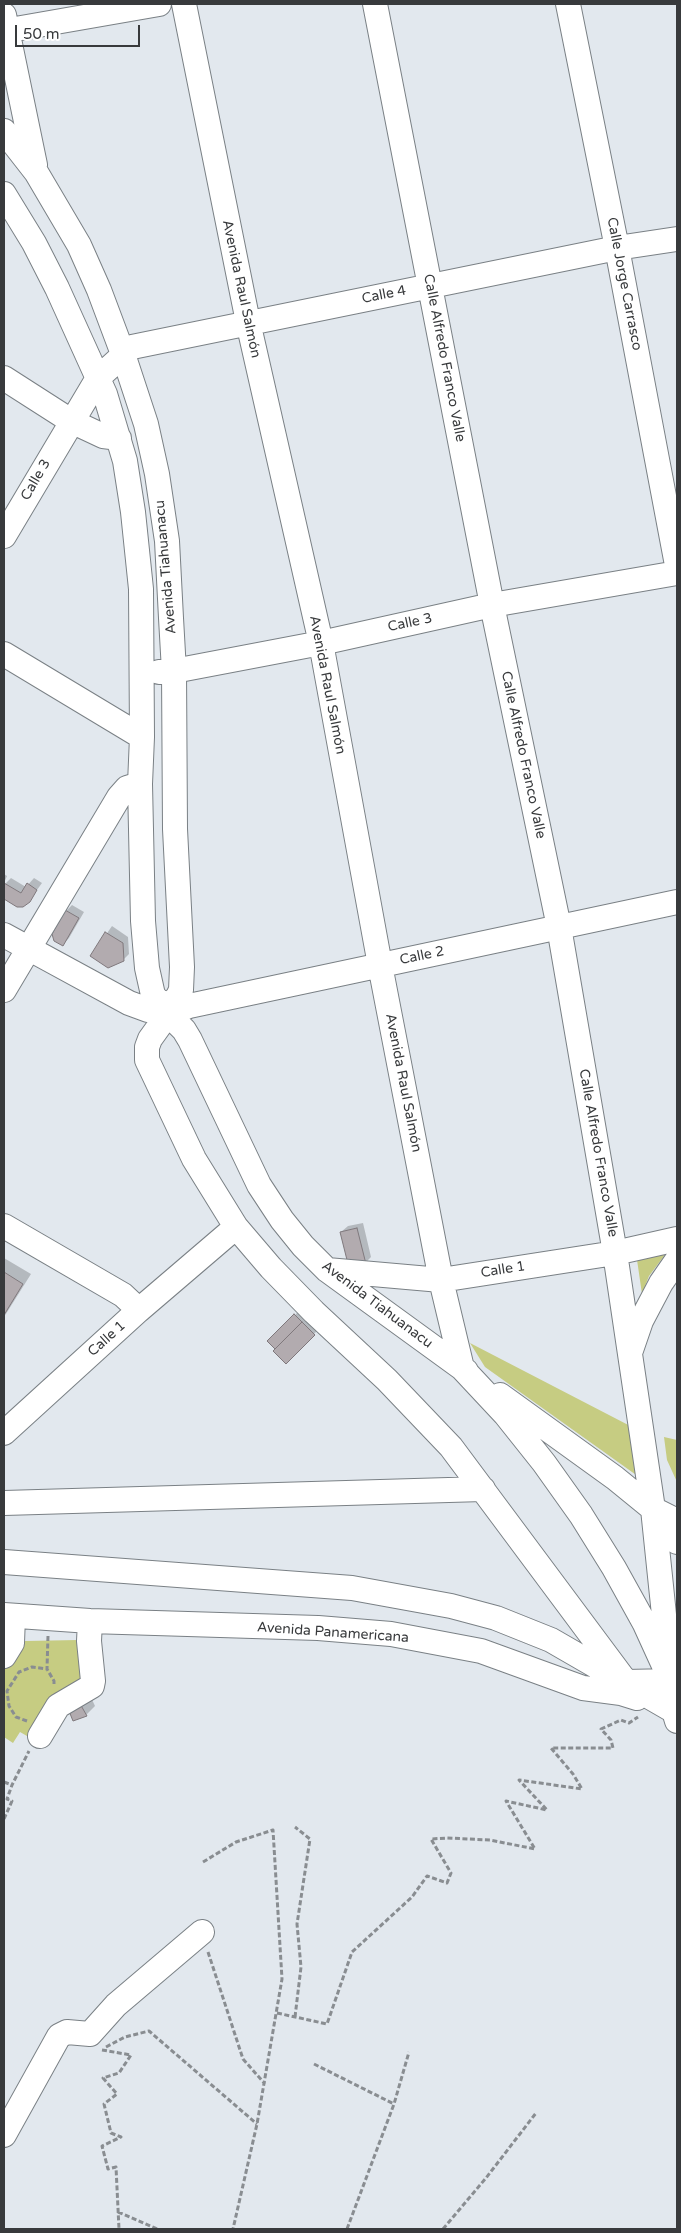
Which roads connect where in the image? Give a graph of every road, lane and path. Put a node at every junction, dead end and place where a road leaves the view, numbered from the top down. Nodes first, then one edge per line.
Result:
1 (159, 4) edge
2 (184, 4) edge
3 (375, 4) edge
4 (568, 4) edge
5 (5, 25) edge
6 (13, 105) edge
7 (4, 131) edge
8 (36, 172) junction
9 (4, 194) edge
10 (677, 239) edge
11 (617, 248) junction
12 (430, 286) junction
13 (248, 322) junction
14 (123, 354) junction
15 (4, 378) edge
16 (98, 378) junction
17 (72, 421) junction
18 (119, 438) junction
19 (4, 536) edge
20 (677, 565) edge
21 (677, 573) edge
22 (492, 605) junction
23 (321, 643) junction
24 (4, 654) edge
25 (174, 671) junction
26 (142, 673) junction
27 (142, 737) junction
28 (140, 784) junction
29 (677, 902) edge
30 (559, 927) junction
31 (4, 935) edge
32 (28, 949) junction
33 (380, 965) junction
34 (4, 990) edge
35 (168, 1010) junction
36 (4, 1226) edge
37 (236, 1227) junction
38 (677, 1239) edge
39 (615, 1253) junction
40 (677, 1260) edge
41 (327, 1270) junction
42 (441, 1280) junction
43 (139, 1310) junction
44 (630, 1354) junction
45 (462, 1368) junction
46 (4, 1433) edge
47 (483, 1489) junction
48 (677, 1502) edge
49 (4, 1503) edge
50 (653, 1509) junction
51 (677, 1521) edge
52 (677, 1542) edge
53 (4, 1562) edge
54 (8, 1616) edge
55 (49, 1618) junction
56 (90, 1621) junction
57 (4, 1656) edge
58 (47, 1670) junction
59 (674, 1673) edge
60 (626, 1682) junction
61 (54, 1689) dead end
62 (676, 1715) edge
63 (641, 1716) dead end
64 (37, 1727) junction
65 (4, 1782) edge
66 (12, 1785) junction
67 (4, 1819) edge
68 (295, 1827) dead end
69 (203, 1862) dead end
70 (202, 1932) joint
71 (277, 2012) junction
72 (295, 2017) junction
73 (409, 2052) dead end
74 (314, 2064) dead end
75 (265, 2084) junction
76 (394, 2104) junction
77 (536, 2113) dead end
78 (257, 2124) junction
79 (4, 2134) edge
80 (118, 2212) junction
81 (119, 2229) edge
82 (157, 2229) edge
83 (233, 2229) edge
84 (347, 2229) edge
85 (443, 2229) edge

1 - 5 street
2 - 13 street, Avenida Raul Salmón
3 - 12 street, Calle Alfredo Franco Valle
4 - 11 street, Calle Jorge Carrasco
5 - 6 street
6 - 8 street
7 - 8 street, Avenida Tiahuanacu
8 - 14 street, Avenida Tiahuanacu
9 - 16 street, Avenida Tiahuanacu
10 - 11 street, Calle 4
11 - 12 street, Calle 4
11 - 20 street, Calle Jorge Carrasco
12 - 13 street, Calle 4
12 - 22 street, Calle Alfredo Franco Valle
13 - 14 street, Calle 4
13 - 23 street, Avenida Raul Salmón
14 - 16 street, Calle 3
14 - 25 street, Avenida Tiahuanacu
15 - 17 street
16 - 17 street, Calle 3
16 - 18 street, Avenida Tiahuanacu
17 - 18 street
17 - 19 street, Calle 3
18 - 26 street, Avenida Tiahuanacu
21 - 22 street, Calle 3
22 - 23 street, Calle 3
22 - 30 street, Calle Alfredo Franco Valle
23 - 25 street, Calle 3
23 - 33 street, Avenida Raul Salmón
24 - 27 street
25 - 26 street, Calle 3
25 - 35 street, Avenida Tiahuanacu
26 - 27 street, Avenida Tiahuanacu
27 - 28 street, Avenida Tiahuanacu
28 - 32 street
28 - 35 street, Avenida Tiahuanacu
29 - 30 street, Calle 2
30 - 33 street, Calle 2
30 - 39 street, Calle Alfredo Franco Valle
31 - 32 street
32 - 34 street
32 - 35 street
33 - 35 street, Calle 2
33 - 42 street, Avenida Raul Salmón
35 - 37 street
35 - 41 street, Avenida Tiahuanacu
36 - 43 street
37 - 43 street, Calle 1
37 - 47 street
38 - 39 street, Calle 1
39 - 42 street, Calle 1
39 - 44 street, Calle Alfredo Franco Valle
40 - 44 street
41 - 42 street, Calle 1
41 - 45 street, Avenida Tiahuanacu
42 - 45 street, Avenida Raul Salmón
43 - 46 street, Calle 1
44 - 50 street, Calle Alfredo Franco Valle
45 - 50 street, Avenida Tiahuanacu
45 - 59 street
47 - 49 street
47 - 60 street
48 - 50 street
50 - 51 street
50 - 52 street
50 - 59 street, Calle Alfredo Franco Valle
53 - 60 street
54 - 55 street, Avenida Panamericana
54 - 57 street
55 - 56 street, Avenida Panamericana
55 - 58 path
56 - 62 street, Avenida Panamericana
56 - 64 street
58 - 61 path
58 - 64 path
59 - 60 street
59 - 62 street, Calle Alfredo Franco Valle
60 - 62 street
63 - 72 path
64 - 66 path
65 - 66 path
66 - 67 path
68 - 72 path
69 - 71 path
70 - 75 path
70 - 79 street
71 - 72 path
71 - 75 path
73 - 76 path
74 - 76 path
75 - 78 path
76 - 84 path
77 - 85 path
78 - 80 path
78 - 83 path
80 - 81 path
80 - 82 path

